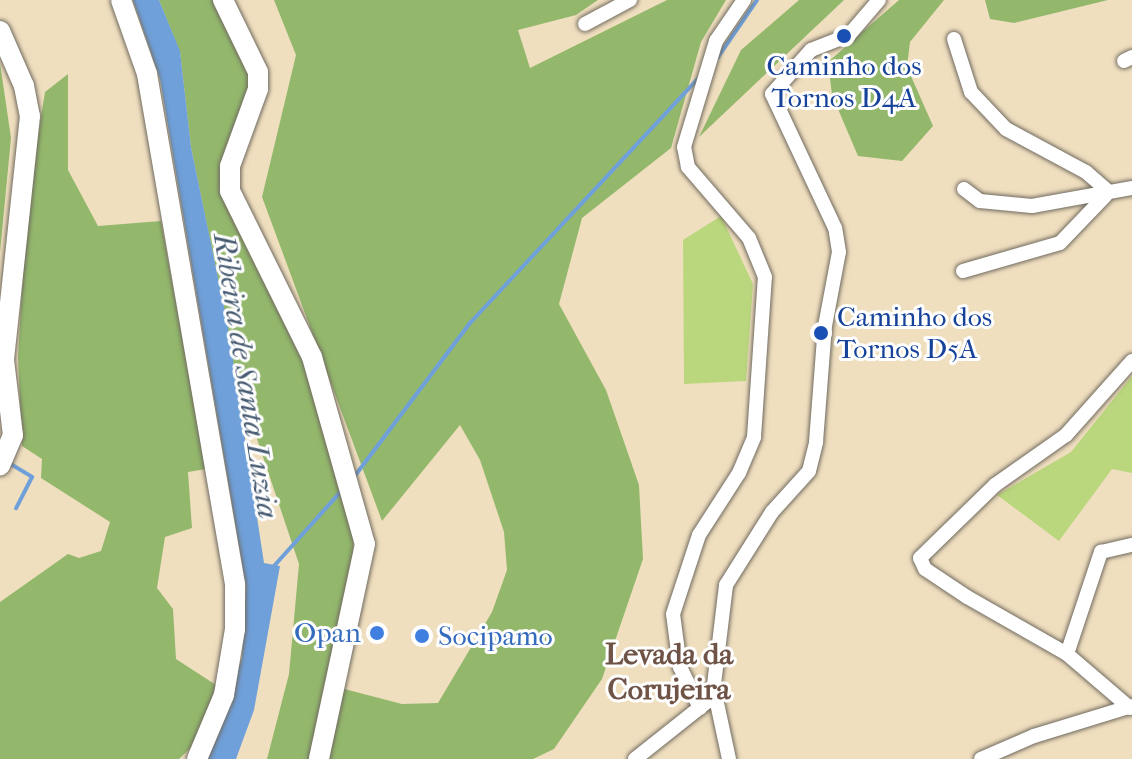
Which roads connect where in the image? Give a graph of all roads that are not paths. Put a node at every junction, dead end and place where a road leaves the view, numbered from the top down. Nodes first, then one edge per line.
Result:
1 (121, 0) edge
2 (223, 0) edge
3 (630, 0) edge
4 (744, 0) edge
5 (879, 0) edge
6 (585, 24) dead end
7 (0, 31) edge
8 (954, 39) dead end
9 (1132, 188) edge
10 (964, 189) dead end
11 (1109, 192) junction
12 (963, 271) dead end
13 (1132, 361) edge
14 (0, 465) edge
15 (1132, 545) edge
16 (1067, 654) junction
17 (706, 705) junction
18 (1131, 707) edge
19 (197, 759) edge
20 (319, 759) edge
21 (635, 759) edge
22 (729, 759) edge
23 (981, 759) edge

1 - 19 main road
2 - 20 main road
3 - 6 street
4 - 17 street
5 - 17 street
7 - 14 main road
8 - 11 street
9 - 11 street
10 - 11 street
11 - 12 street
13 - 16 street
15 - 16 street
16 - 18 street
17 - 21 street
17 - 22 street
18 - 23 street

